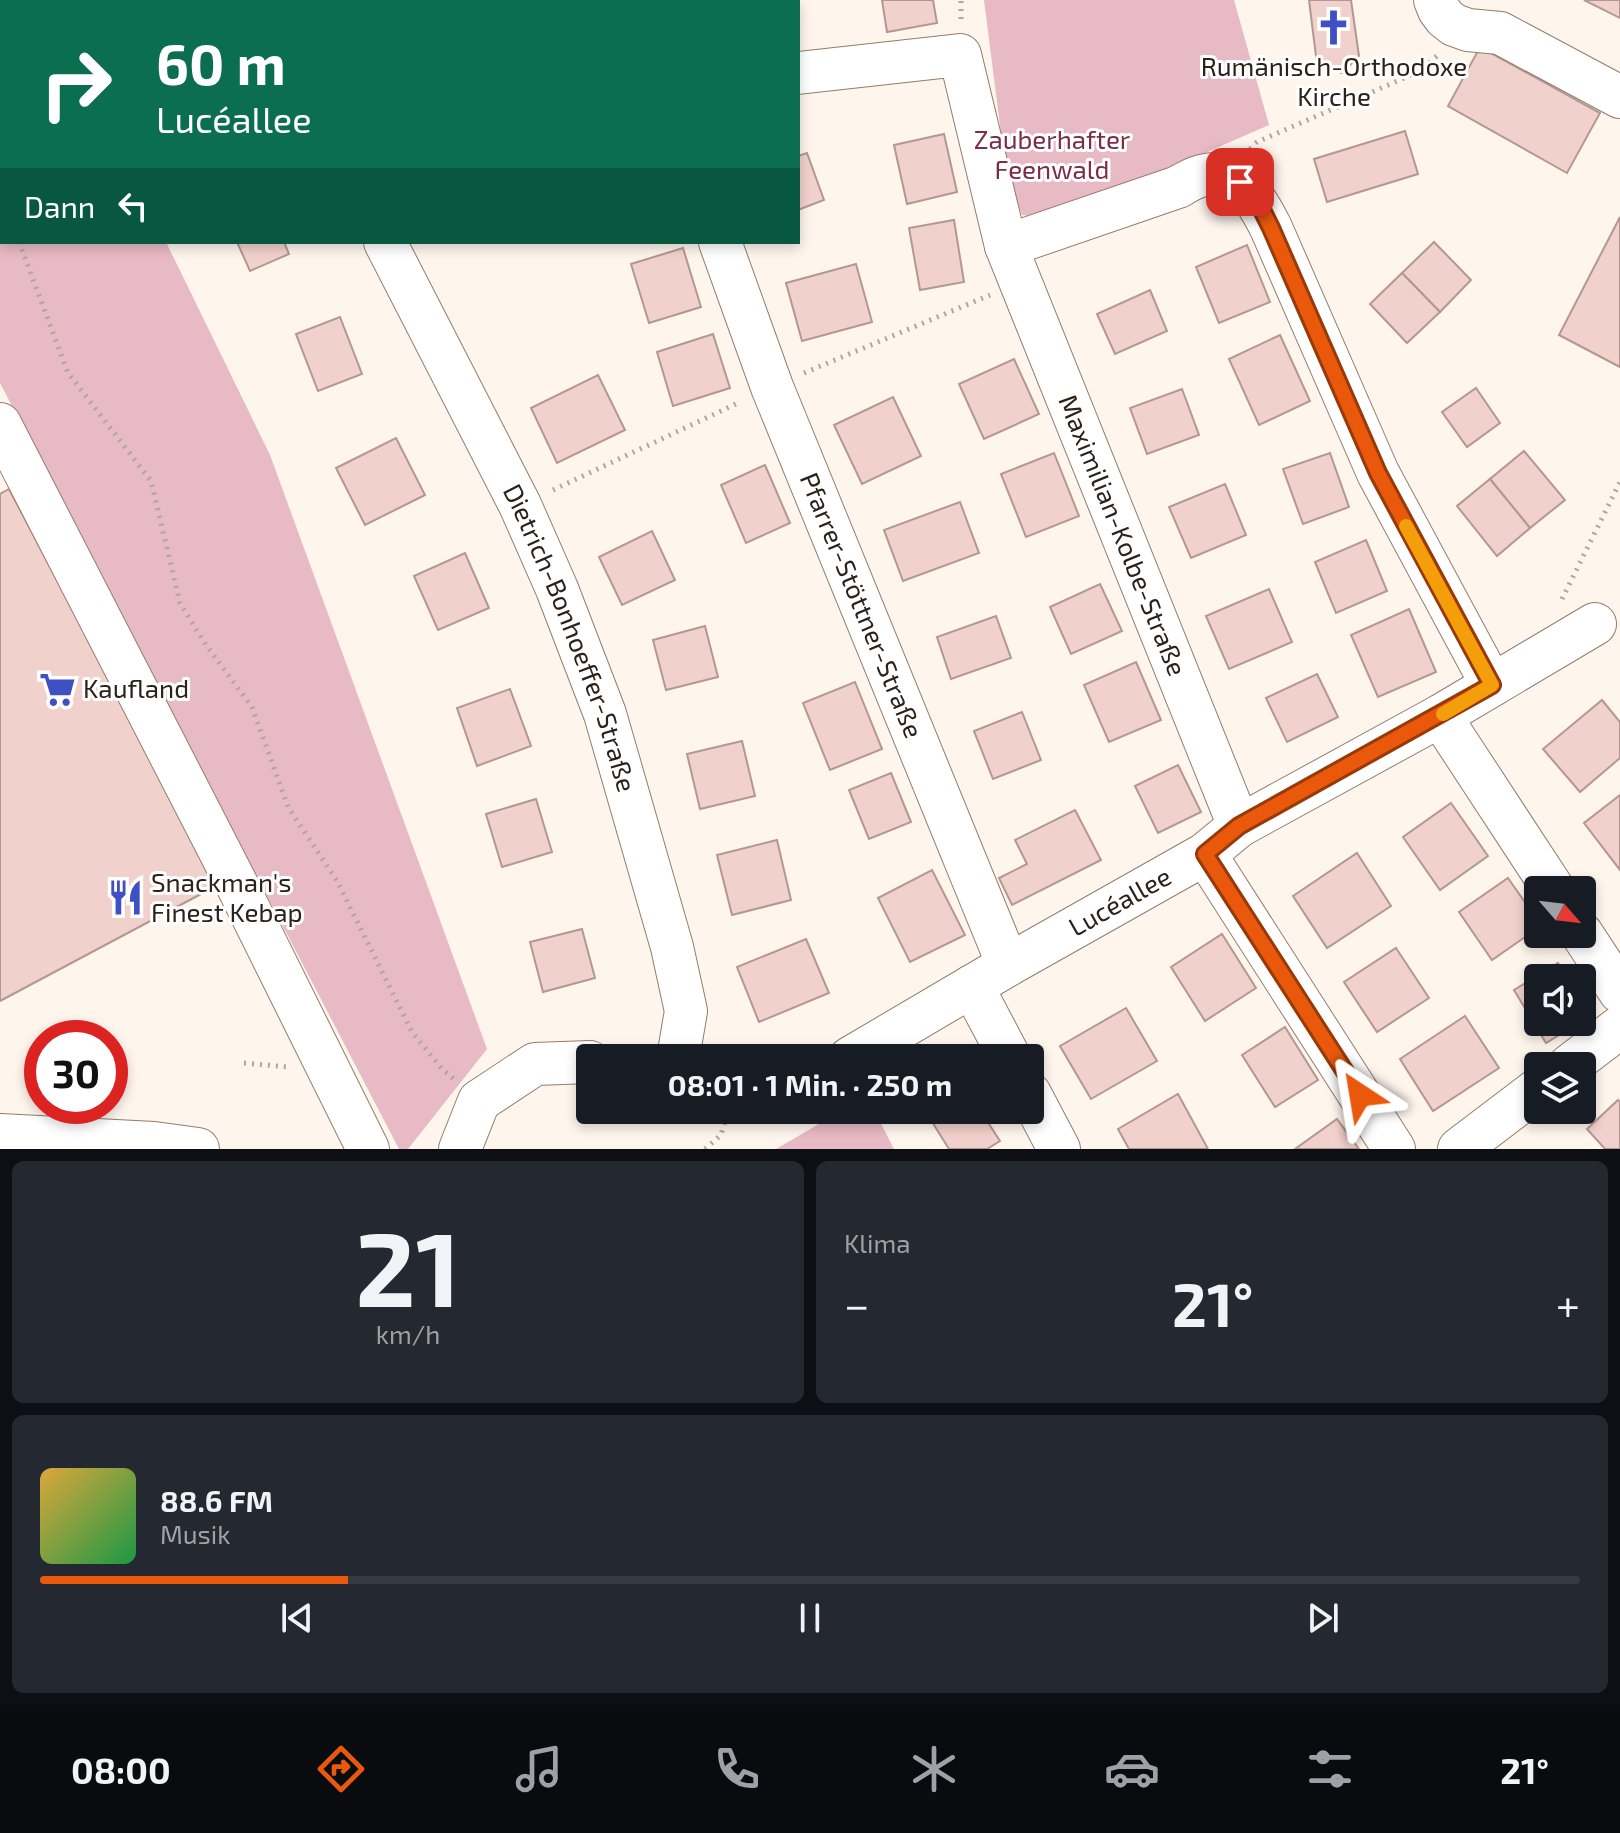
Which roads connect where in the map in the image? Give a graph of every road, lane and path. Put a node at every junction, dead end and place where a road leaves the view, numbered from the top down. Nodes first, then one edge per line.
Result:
1 (1435, 0) edge
2 (1468, 30) junction
3 (800, 73) edge
4 (1620, 97) edge
5 (1223, 174) junction
6 (20, 244) edge
7 (386, 244) edge
8 (721, 244) edge
9 (1006, 246) junction
10 (0, 424) edge
11 (1620, 482) edge
12 (1558, 607) dead end
13 (1595, 624) dead end
14 (1492, 685) junction
15 (1440, 716) junction
16 (1239, 826) junction
17 (1205, 854) junction
18 (1545, 876) edge
19 (1591, 948) edge
20 (1008, 965) junction
21 (972, 986) junction
22 (1620, 992) edge
23 (1620, 1027) edge
24 (680, 1044) edge
25 (874, 1044) edge
26 (1003, 1044) edge
27 (1587, 1052) edge
28 (576, 1063) edge
29 (1524, 1100) edge
30 (479, 1101) junction
31 (1044, 1121) edge
32 (724, 1124) edge
33 (0, 1135) edge
34 (198, 1149) edge
35 (368, 1149) edge
36 (460, 1149) edge
37 (705, 1149) edge
38 (1059, 1149) edge
39 (1394, 1149) edge
40 (1459, 1149) edge

1 - 2 street
2 - 4 street
2 - 5 path
3 - 9 street, Maximilian-Kolbe-Straße
5 - 9 street
5 - 14 street
6 - 30 path
7 - 24 street, Dietrich-Bonhoeffer-Straße
8 - 20 street, Pfarrer-Stöttner-Straße
9 - 16 street, Maximilian-Kolbe-Straße
10 - 35 street
11 - 12 path
13 - 14 street, Lucéallee
14 - 15 street, Lucéallee
15 - 16 street, Lucéallee
15 - 18 street
16 - 17 street, Lucéallee
17 - 20 street, Lucéallee
17 - 39 street
19 - 22 street
20 - 21 street, Lucéallee
21 - 25 street, Lucéallee
21 - 26 street
23 - 27 street
28 - 30 street
29 - 40 street
30 - 36 street
31 - 38 street
32 - 37 path
33 - 34 street

